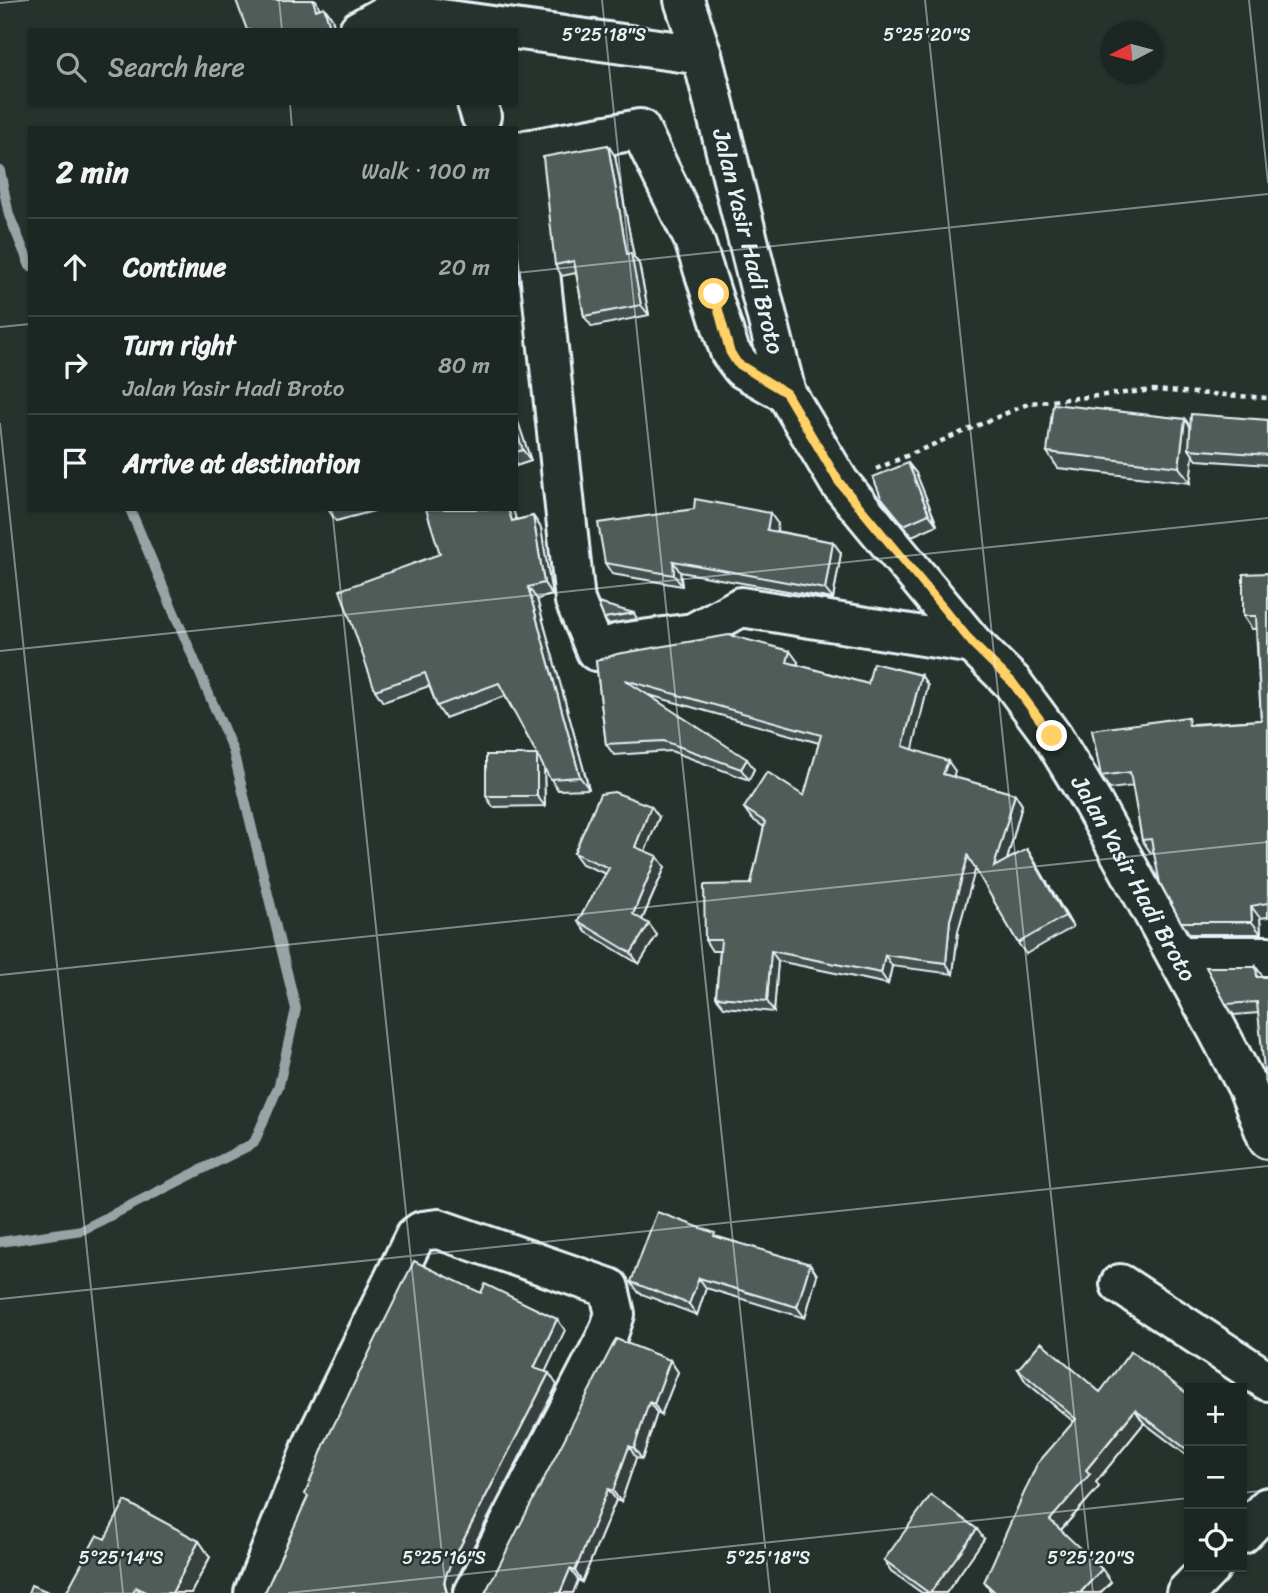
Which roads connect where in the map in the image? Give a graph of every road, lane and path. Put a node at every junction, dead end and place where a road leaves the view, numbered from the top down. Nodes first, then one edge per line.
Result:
1 (684, 0) edge
2 (378, 14) edge
3 (445, 16) edge
4 (702, 55) junction
5 (786, 393) junction
6 (1268, 398) edge
7 (839, 482) junction
8 (973, 644) junction
9 (1177, 956) junction
10 (1268, 956) edge
11 (1268, 1139) edge
12 (1120, 1284) dead end
13 (1268, 1381) edge
14 (1268, 1507) edge
15 (1247, 1529) edge
16 (1206, 1572) edge
17 (254, 1593) edge
18 (474, 1593) edge
19 (1186, 1593) edge

1 - 4 street, Jalan Yasir Hadi Broto
2 - 3 street
3 - 4 street
4 - 5 street, Jalan Yasir Hadi Broto
5 - 7 street, Jalan Yasir Hadi Broto
5 - 8 street
6 - 7 path
7 - 8 street, Jalan Yasir Hadi Broto
8 - 9 street, Jalan Yasir Hadi Broto
9 - 10 street
9 - 11 street, Jalan Yasir Hadi Broto
12 - 13 street
14 - 15 street
16 - 19 street
17 - 18 street

